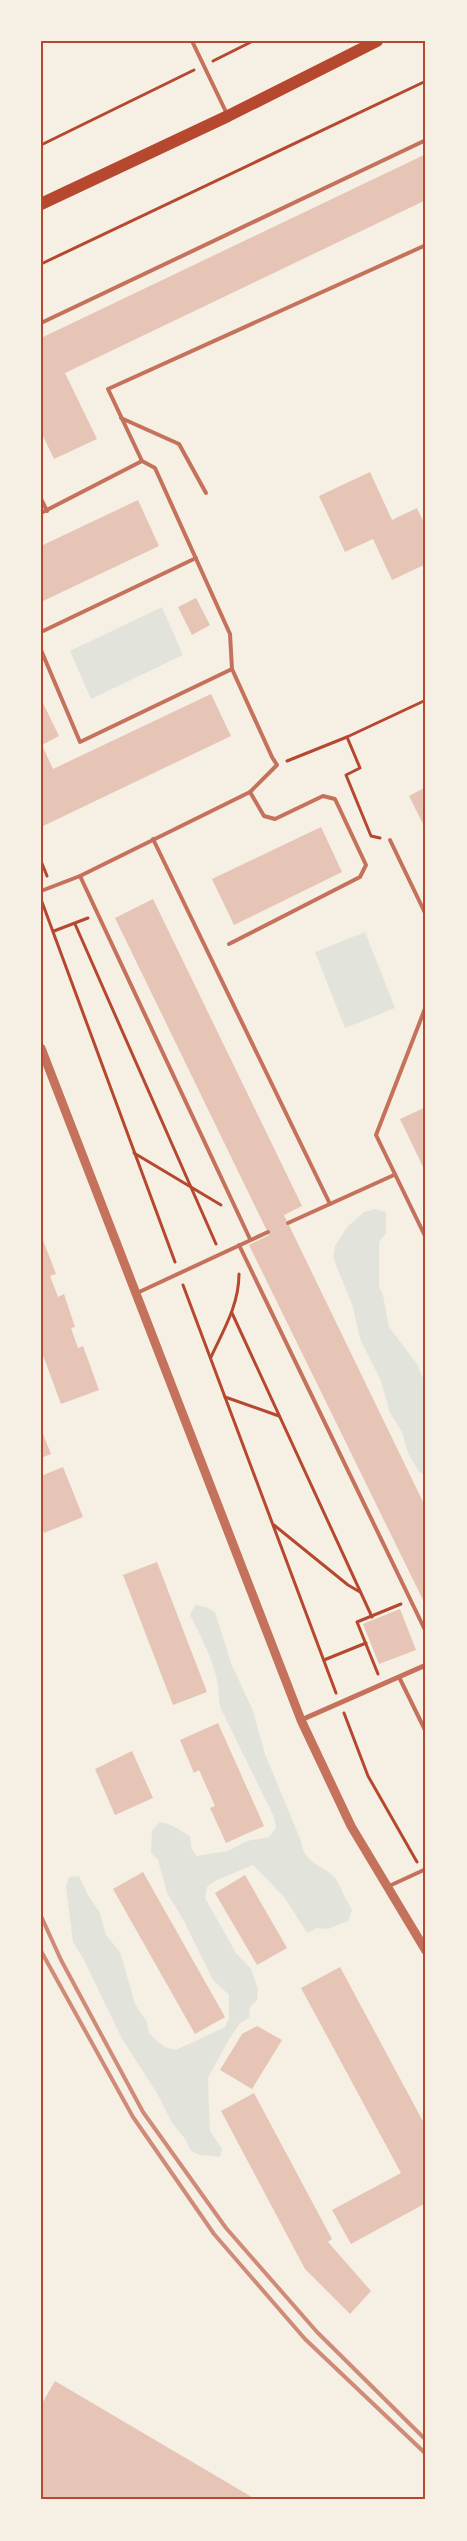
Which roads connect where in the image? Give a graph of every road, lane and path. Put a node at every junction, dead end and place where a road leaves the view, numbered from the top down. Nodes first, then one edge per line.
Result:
1 (192, 41) edge
2 (253, 41) edge
3 (377, 41) edge
4 (203, 66) junction
5 (426, 81) edge
6 (228, 116) junction
7 (426, 140) edge
8 (41, 145) edge
9 (41, 204) edge
10 (426, 244) edge
11 (41, 264) edge
12 (41, 323) edge
13 (121, 418) junction
14 (142, 461) junction
15 (206, 493) dead end
16 (41, 498) edge
17 (47, 510) junction
18 (41, 513) edge
19 (196, 558) junction
20 (41, 632) edge
21 (41, 650) edge
22 (232, 669) junction
23 (426, 700) edge
24 (347, 737) junction
25 (277, 765) junction
26 (250, 792) junction
27 (153, 839) junction
28 (390, 840) joint
29 (41, 861) edge
30 (80, 876) junction
31 (51, 886) junction
32 (41, 891) edge
33 (41, 900) edge
34 (98, 913) junction
35 (426, 915) edge
36 (75, 924) junction
37 (54, 931) junction
38 (229, 944) dead end
39 (426, 1006) edge
40 (41, 1048) edge
41 (133, 1153) junction
42 (394, 1175) junction
43 (191, 1187) junction
44 (330, 1204) junction
45 (239, 1215) junction
46 (288, 1223) dead end
47 (268, 1232) dead end
48 (426, 1238) edge
49 (250, 1240) junction
50 (238, 1245) junction
51 (221, 1253) junction
52 (178, 1272) junction
53 (136, 1293) junction
54 (232, 1312) junction
55 (210, 1358) junction
56 (225, 1397) junction
57 (280, 1416) junction
58 (273, 1524) junction
59 (360, 1592) junction
60 (410, 1600) junction
61 (372, 1617) junction
62 (426, 1632) edge
63 (366, 1643) junction
64 (324, 1660) junction
65 (426, 1665) edge
66 (399, 1677) junction
67 (382, 1684) junction
68 (340, 1703) junction
69 (301, 1720) junction
70 (426, 1732) edge
71 (424, 1870) edge
72 (387, 1887) junction
73 (426, 1951) edge

1 - 4 lane
2 - 4 path
3 - 6 main road
4 - 6 lane
4 - 8 path
5 - 11 path
6 - 9 main road
7 - 12 lane
10 - 13 lane
13 - 14 lane
13 - 15 lane
14 - 17 lane
14 - 19 lane
16 - 17 lane
17 - 18 lane
19 - 20 lane
19 - 22 lane
21 - 22 lane
22 - 25 lane
23 - 24 path
24 - 25 path
24 - 28 path
25 - 26 lane
26 - 27 lane
26 - 38 lane
27 - 30 lane
27 - 44 lane
28 - 35 lane
29 - 31 path
30 - 31 lane
30 - 34 lane
31 - 32 lane
33 - 37 path
34 - 36 path
34 - 45 lane
36 - 37 path
36 - 43 path
37 - 41 path
39 - 42 lane
40 - 53 street
41 - 43 path
41 - 52 path
42 - 44 lane
42 - 48 lane
43 - 45 path
43 - 51 path
44 - 46 lane
45 - 49 lane
47 - 49 lane
49 - 50 lane
50 - 51 lane
50 - 54 path
50 - 60 lane
51 - 52 lane
52 - 53 lane
52 - 55 path
53 - 69 street
54 - 55 path
54 - 57 path
55 - 56 path
56 - 57 path
56 - 58 path
57 - 59 path
58 - 59 path
58 - 64 path
59 - 61 path
60 - 61 path
60 - 62 lane
61 - 63 path
63 - 64 path
63 - 67 path
64 - 68 path
65 - 66 street
66 - 67 street
66 - 70 lane
67 - 68 street
68 - 69 street
68 - 71 path
69 - 72 street
71 - 72 lane
72 - 73 street

